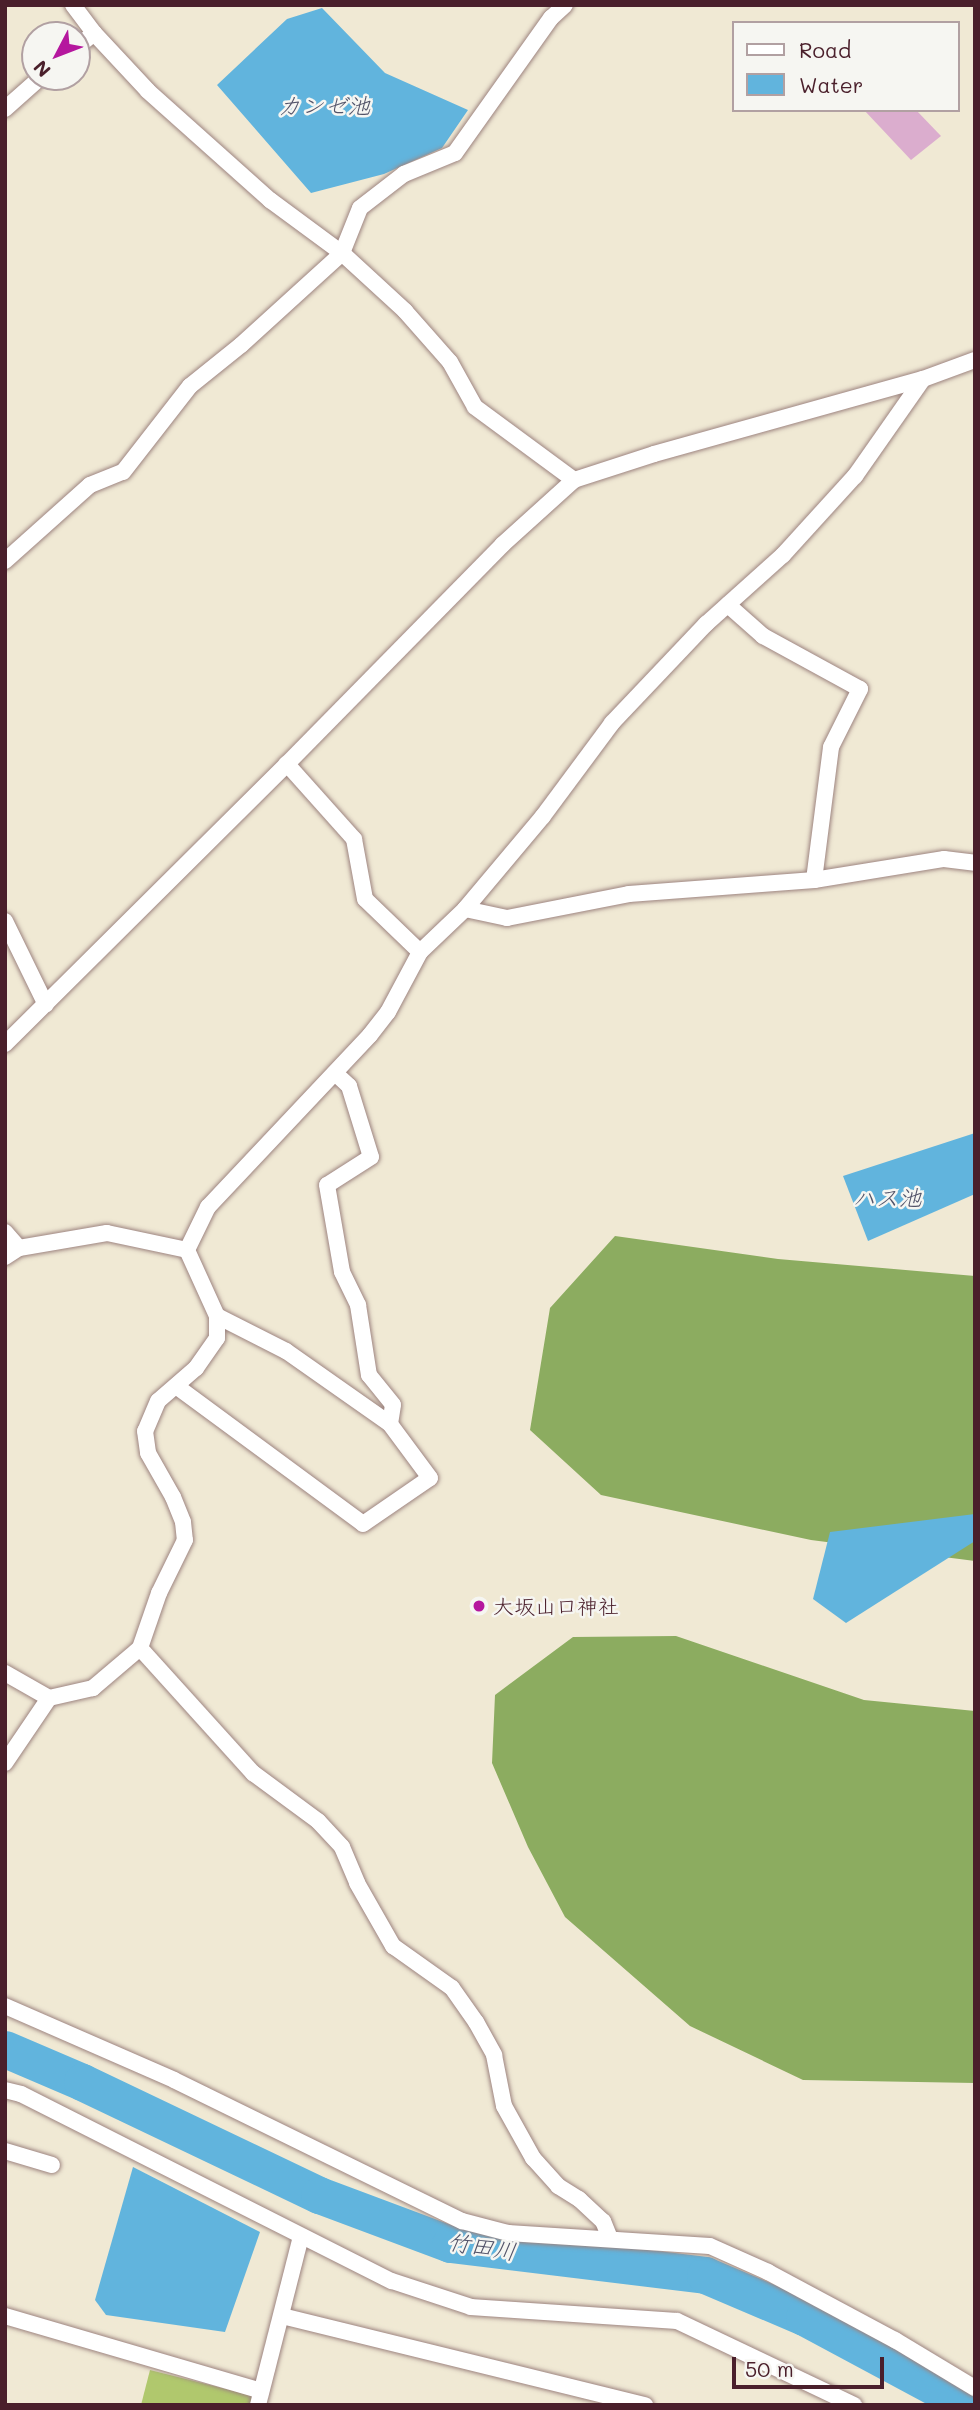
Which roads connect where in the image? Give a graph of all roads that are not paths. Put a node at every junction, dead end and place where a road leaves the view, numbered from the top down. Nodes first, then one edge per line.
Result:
1 (73, 5) edge
2 (565, 5) edge
3 (94, 33) junction
4 (91, 35) edge
5 (25, 91) edge
6 (5, 109) edge
7 (342, 253) junction
8 (975, 360) edge
9 (923, 379) junction
10 (574, 480) junction
11 (5, 561) edge
12 (728, 605) junction
13 (288, 764) junction
14 (975, 863) edge
15 (814, 880) junction
16 (465, 909) junction
17 (5, 921) edge
18 (420, 952) junction
19 (46, 1005) junction
20 (5, 1044) edge
21 (335, 1073) junction
22 (5, 1232) edge
23 (187, 1250) junction
24 (12, 1253) edge
25 (217, 1316) junction
26 (176, 1386) junction
27 (390, 1424) junction
28 (140, 1647) junction
29 (5, 1673) edge
30 (49, 1698) junction
31 (5, 1763) edge
32 (5, 2006) edge
33 (5, 2090) edge
34 (5, 2151) edge
35 (52, 2165) dead end
36 (301, 2236) junction
37 (610, 2238) junction
38 (5, 2316) edge
39 (282, 2316) junction
40 (975, 2388) edge
41 (259, 2398) edge
42 (645, 2405) edge
43 (854, 2405) edge

1 - 3 street
2 - 7 street
3 - 4 street
3 - 7 street
5 - 6 street
7 - 10 street
7 - 11 street
8 - 9 street
9 - 10 street
9 - 12 street
10 - 13 street
12 - 15 street
12 - 16 street
13 - 18 street
13 - 19 street
14 - 15 street
15 - 16 street
16 - 18 street
17 - 19 street
18 - 21 street
19 - 20 street
21 - 23 street
21 - 27 street
22 - 24 street
23 - 24 street
23 - 25 street
25 - 26 street
25 - 27 street
26 - 27 street
26 - 28 street
28 - 30 street
28 - 37 street
29 - 30 street
30 - 31 street
32 - 37 street
33 - 36 street
34 - 35 street
36 - 39 street
36 - 43 street
37 - 40 street
38 - 41 street
39 - 41 street
39 - 42 street

